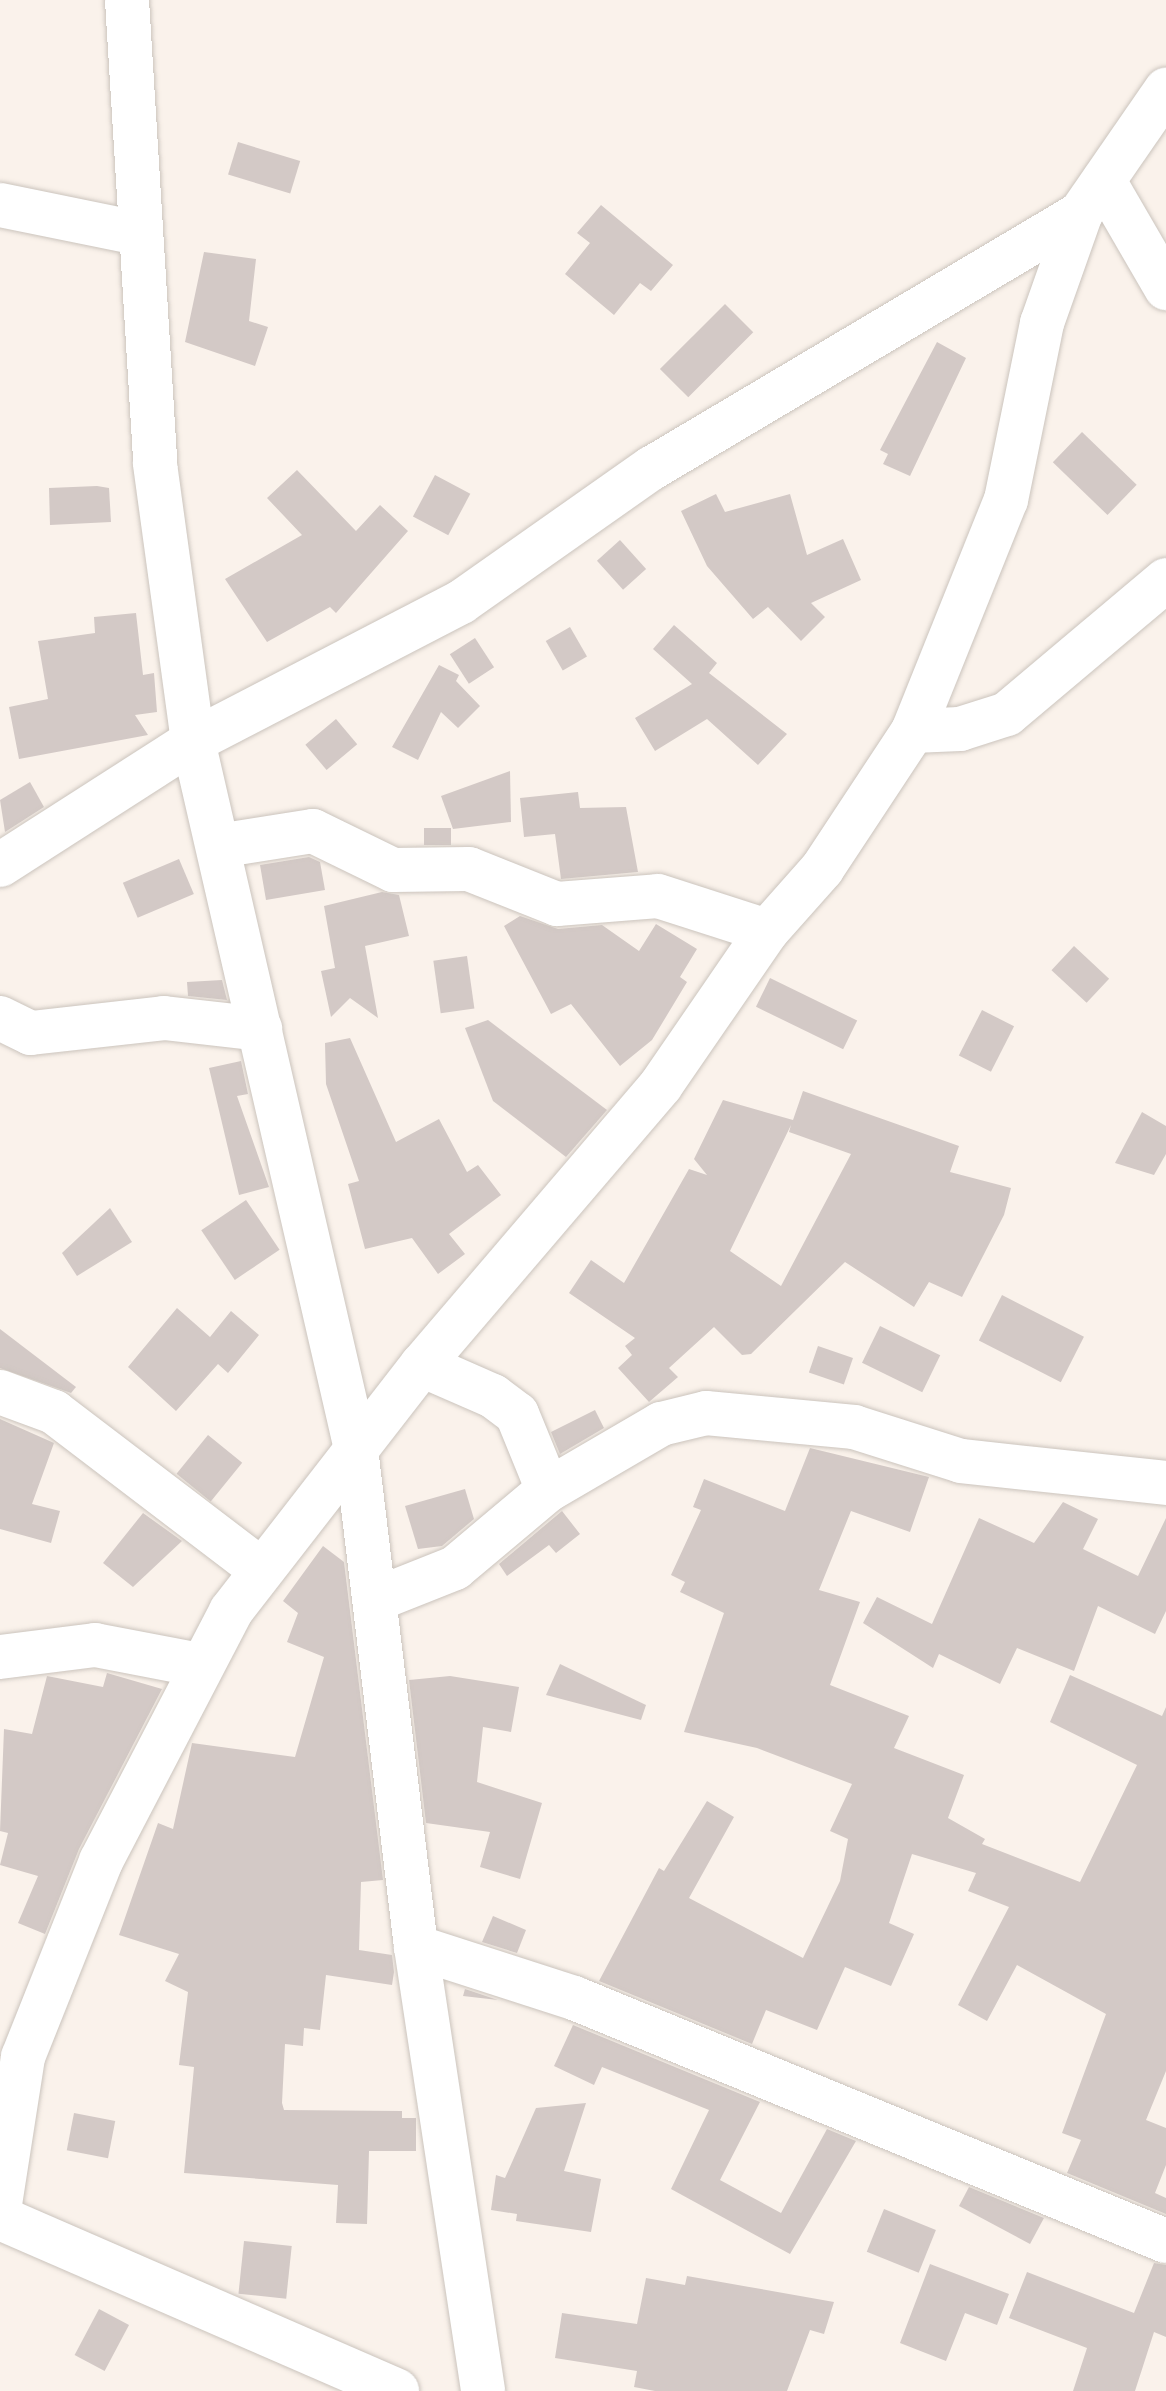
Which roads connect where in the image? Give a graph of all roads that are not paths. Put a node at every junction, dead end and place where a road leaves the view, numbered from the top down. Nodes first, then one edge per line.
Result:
1 (127, 0) edge
2 (1166, 90) edge
3 (1092, 197) junction
4 (0, 205) edge
5 (138, 233) junction
6 (1166, 288) edge
7 (1166, 580) edge
8 (913, 731) junction
9 (193, 741) junction
10 (218, 846) junction
11 (0, 865) edge
12 (767, 931) junction
13 (0, 1018) edge
14 (260, 1029) junction
15 (422, 1365) junction
16 (0, 1392) edge
17 (356, 1449) junction
18 (1166, 1483) edge
19 (548, 1490) junction
20 (260, 1569) junction
21 (377, 1599) junction
22 (0, 1657) edge
23 (200, 1665) junction
24 (416, 1947) junction
25 (0, 2204) edge
26 (0, 2218) edge
27 (1166, 2241) edge
28 (397, 2391) edge
29 (483, 2391) edge

1 - 5 street
2 - 3 street
3 - 6 street
3 - 8 street
3 - 9 street
4 - 5 street
5 - 9 street
7 - 8 street
8 - 12 street
9 - 10 street
9 - 11 street
10 - 12 street
10 - 14 street
12 - 15 street
13 - 14 street
14 - 17 street
15 - 17 street
15 - 19 street
16 - 20 street
17 - 20 street
17 - 21 street
18 - 19 street
19 - 21 street
20 - 23 street
21 - 24 street
22 - 23 street
23 - 25 street
24 - 27 street
24 - 29 street
26 - 28 street

